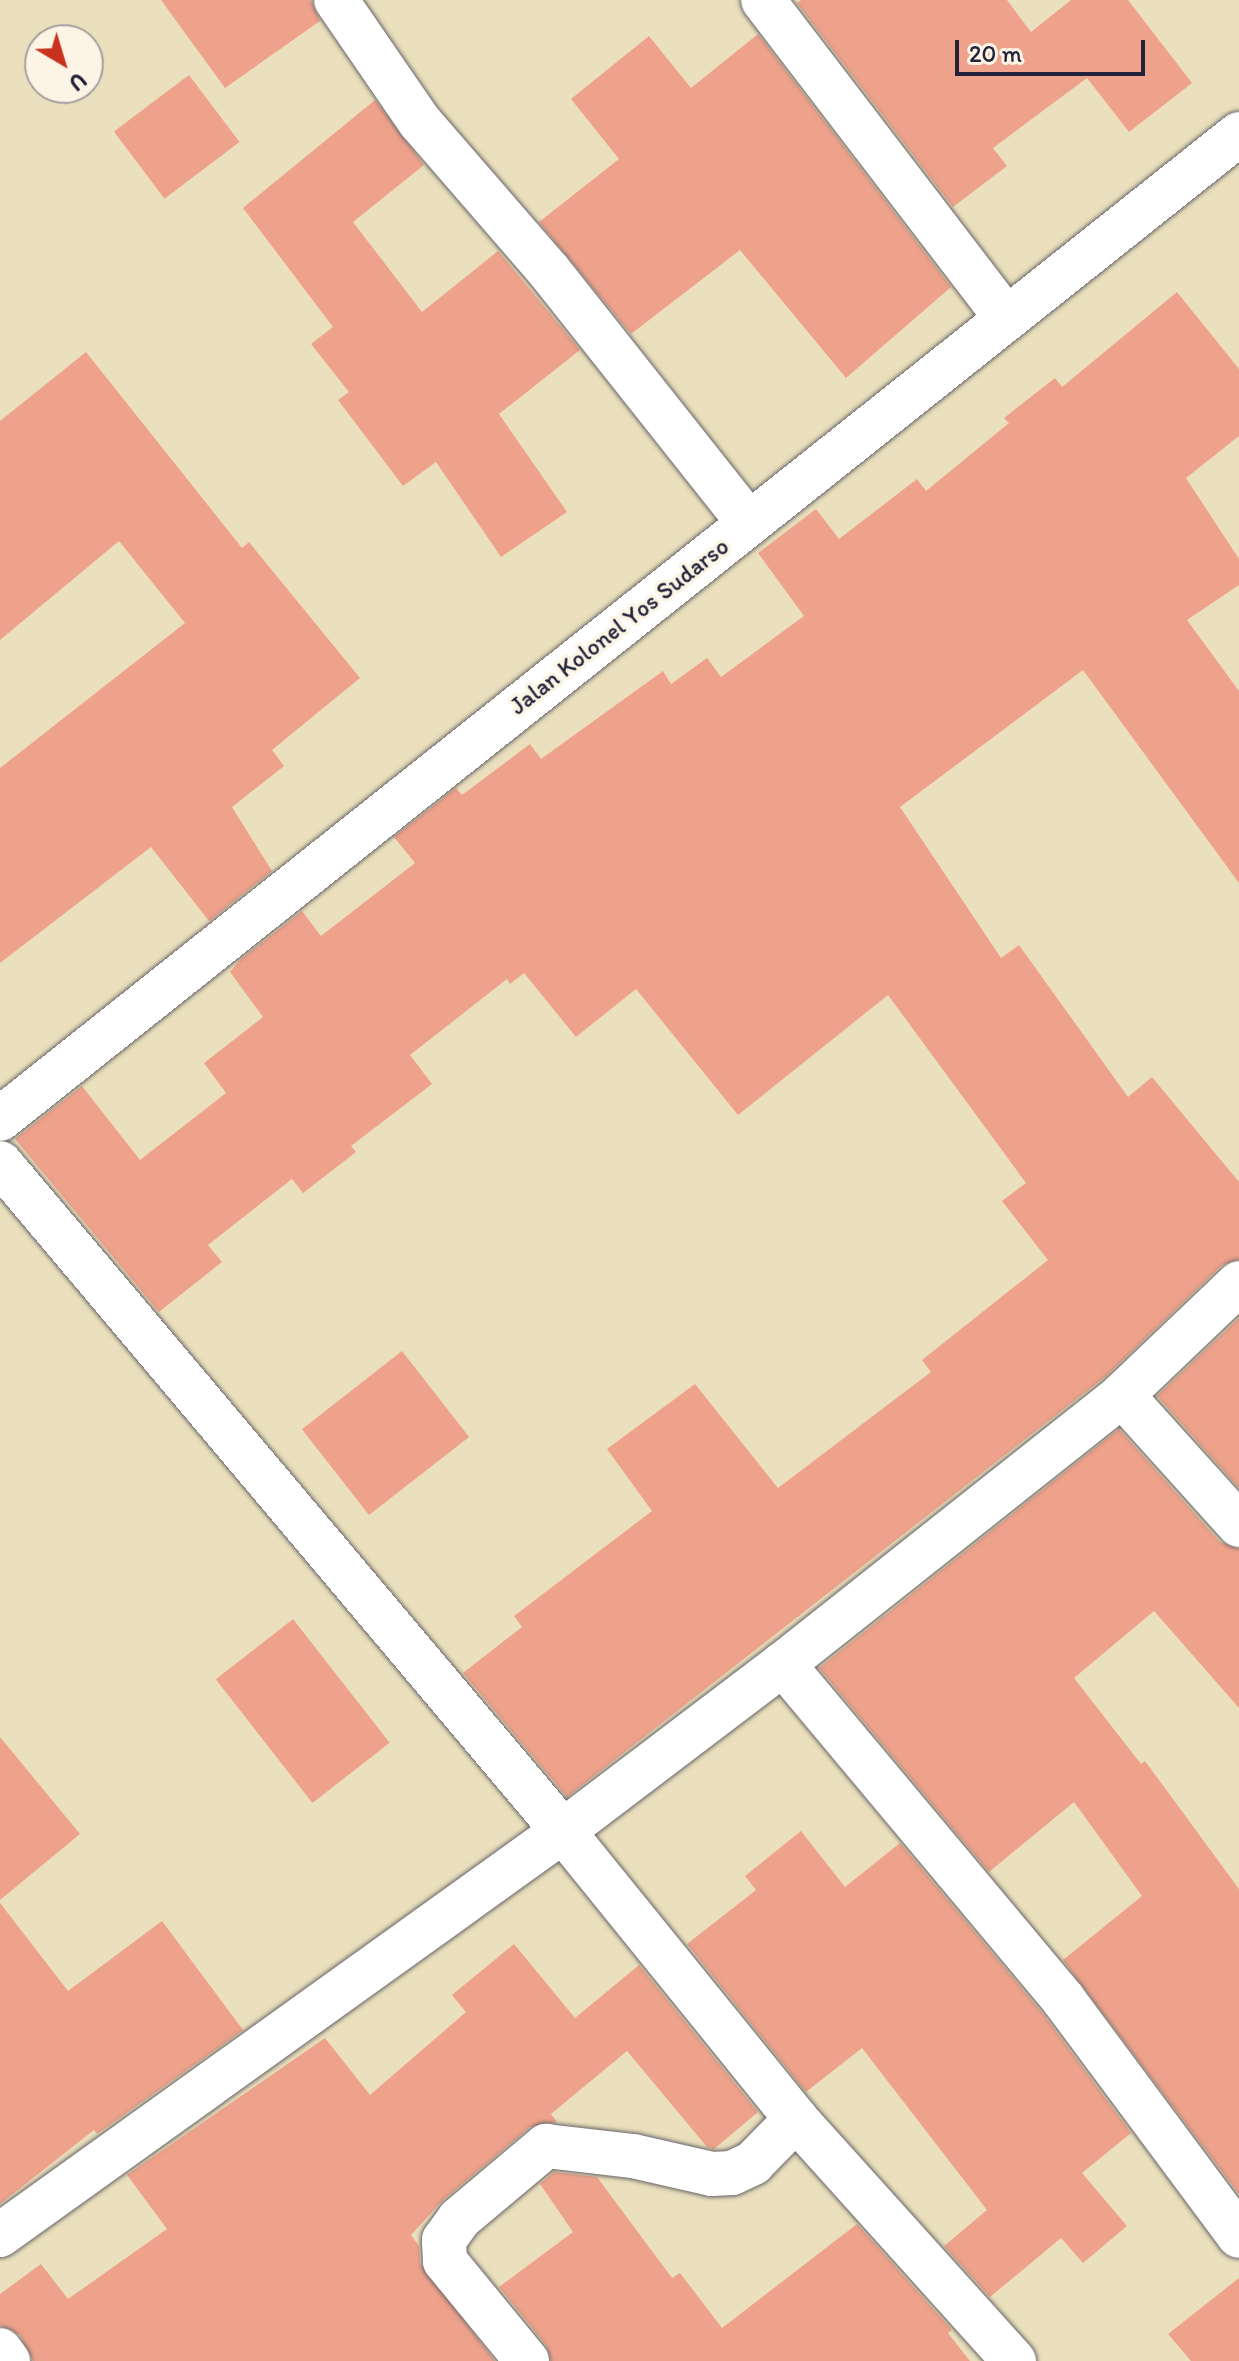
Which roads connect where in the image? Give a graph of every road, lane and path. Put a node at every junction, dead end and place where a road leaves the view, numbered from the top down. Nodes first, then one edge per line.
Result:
1 (336, 0) edge
2 (763, 0) edge
3 (1239, 134) edge
4 (1006, 318) junction
5 (749, 523) junction
6 (0, 1119) edge
7 (0, 1163) edge
8 (1239, 1283) edge
9 (1122, 1395) junction
10 (1239, 1525) edge
11 (783, 1664) junction
12 (563, 1831) junction
13 (796, 2119) junction
14 (0, 2235) edge
15 (1239, 2236) edge
16 (0, 2350) edge
17 (8, 2361) edge
18 (527, 2361) edge
19 (1014, 2361) edge

1 - 5 street
2 - 4 street
3 - 4 street, Jalan Kolonel Yos Sudarso
4 - 5 street, Jalan Kolonel Yos Sudarso
5 - 6 street, Jalan Kolonel Yos Sudarso
7 - 12 street
8 - 9 street
9 - 10 street
9 - 11 street
11 - 12 street
11 - 15 street
12 - 13 street
12 - 14 street
13 - 18 street
13 - 19 street
16 - 17 street

